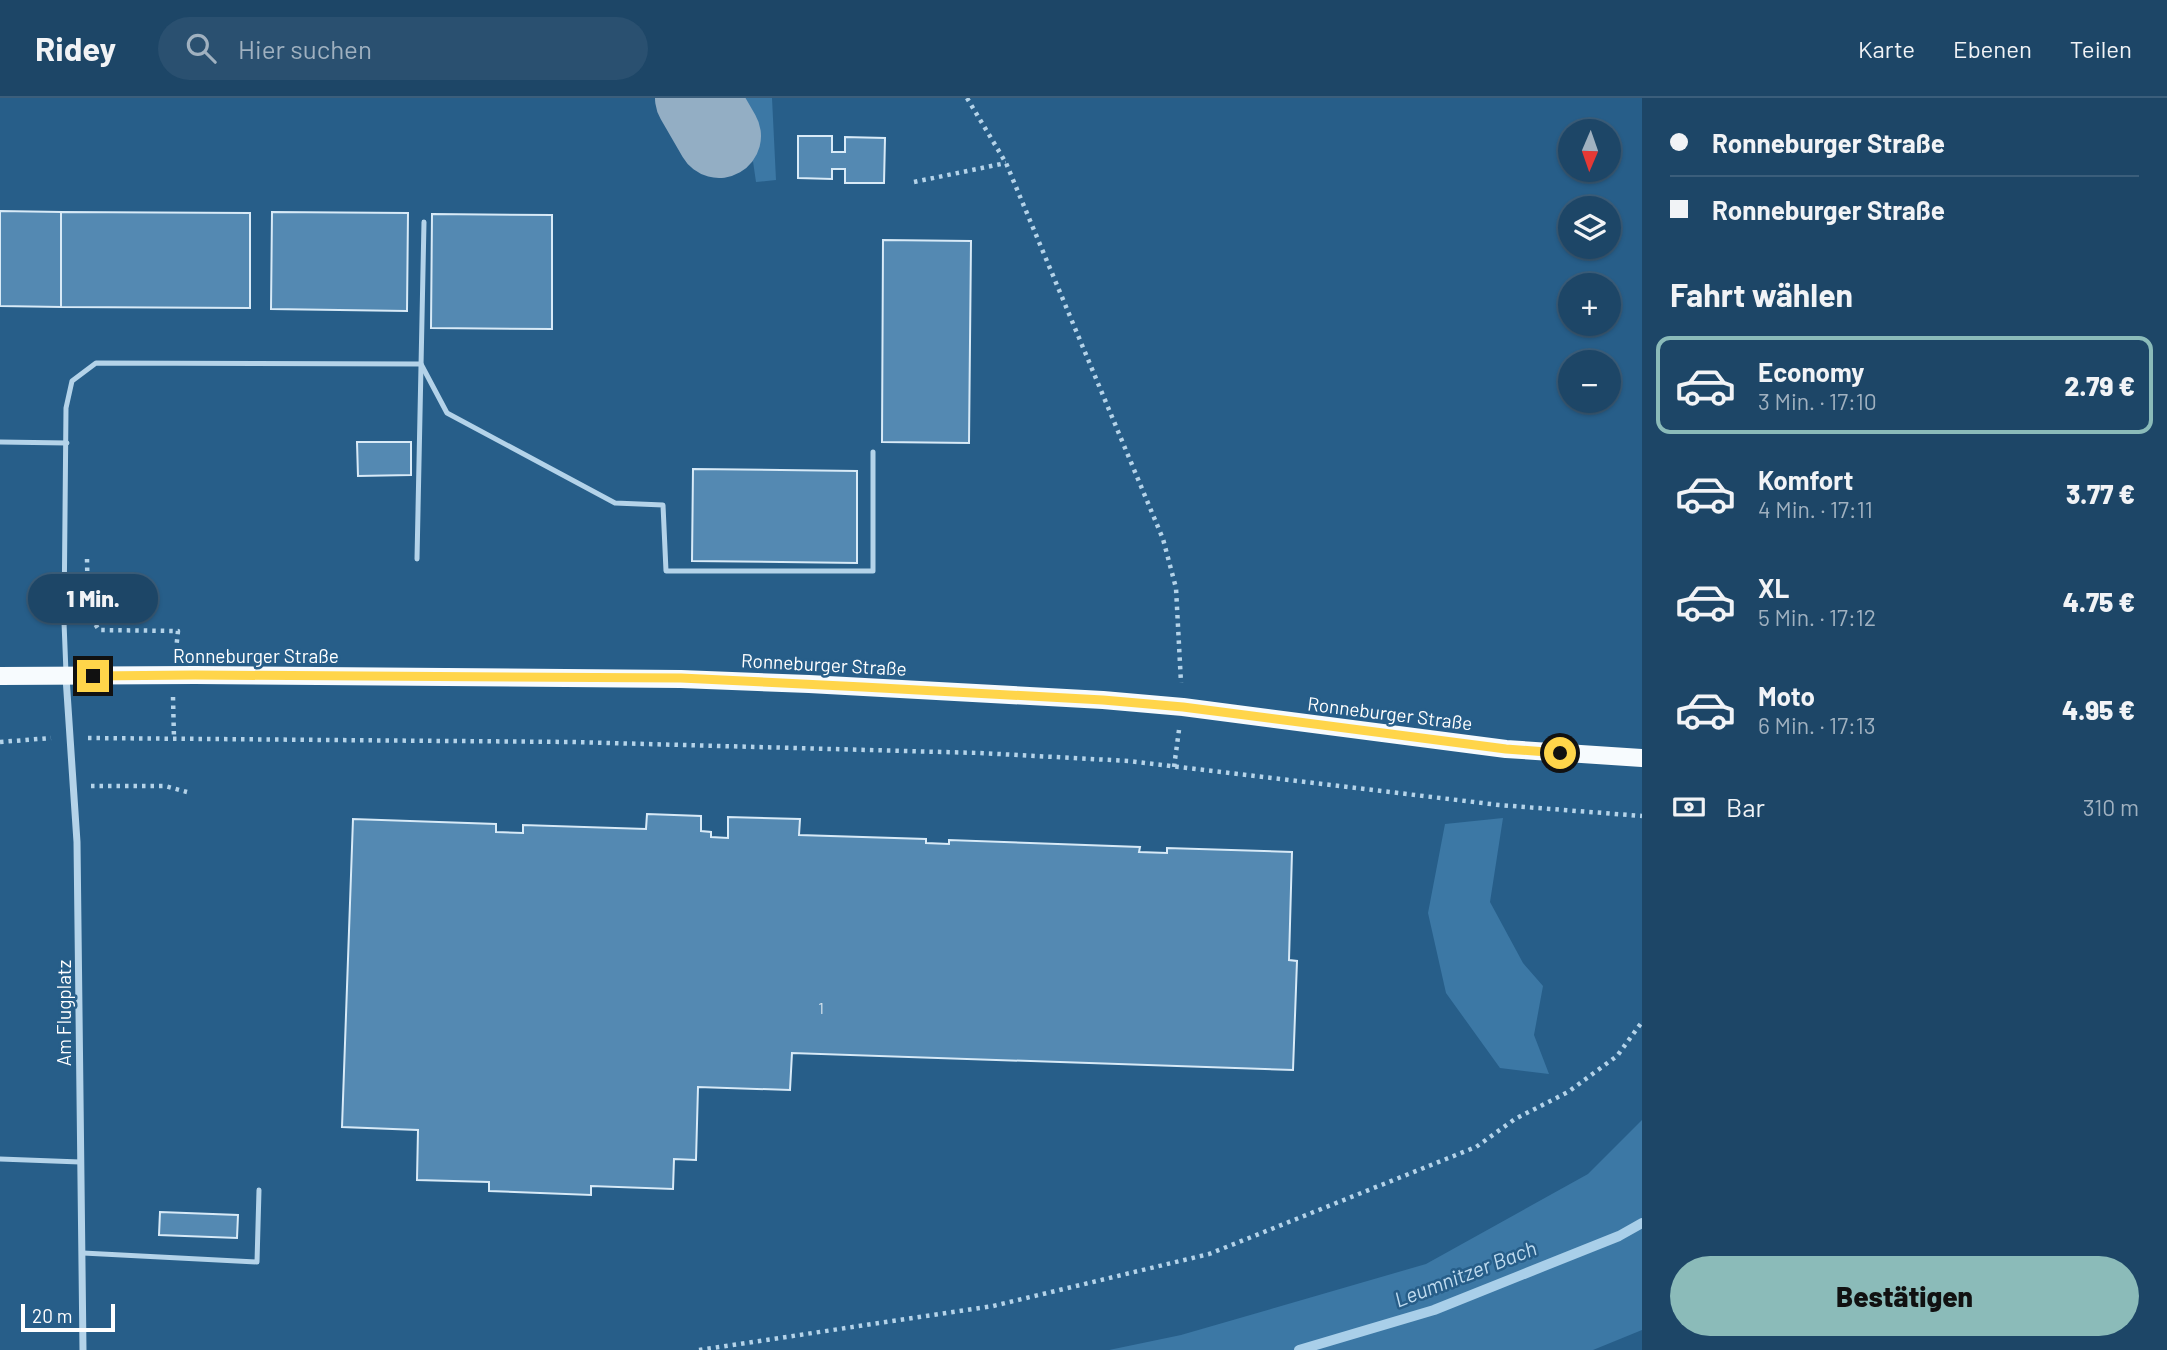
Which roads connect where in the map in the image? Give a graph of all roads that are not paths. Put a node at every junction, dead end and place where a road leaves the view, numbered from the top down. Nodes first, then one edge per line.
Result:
1 (424, 222) dead end
2 (421, 364) junction
3 (0, 442) edge
4 (66, 443) junction
5 (873, 452) dead end
6 (417, 559) dead end
7 (0, 676) edge
8 (66, 676) junction
9 (1642, 758) edge
10 (0, 1159) edge
11 (80, 1161) junction
12 (260, 1190) dead end
13 (83, 1253) junction
14 (83, 1350) edge

1 - 2 lane
2 - 4 lane
2 - 5 lane
2 - 6 lane
3 - 4 lane
4 - 8 lane
7 - 8 main road, Ronneburger Straße
8 - 9 main road, Ronneburger Straße
8 - 11 street, Am Flugplatz
10 - 11 lane
11 - 13 street, Am Flugplatz
12 - 13 lane
13 - 14 street, Am Flugplatz

